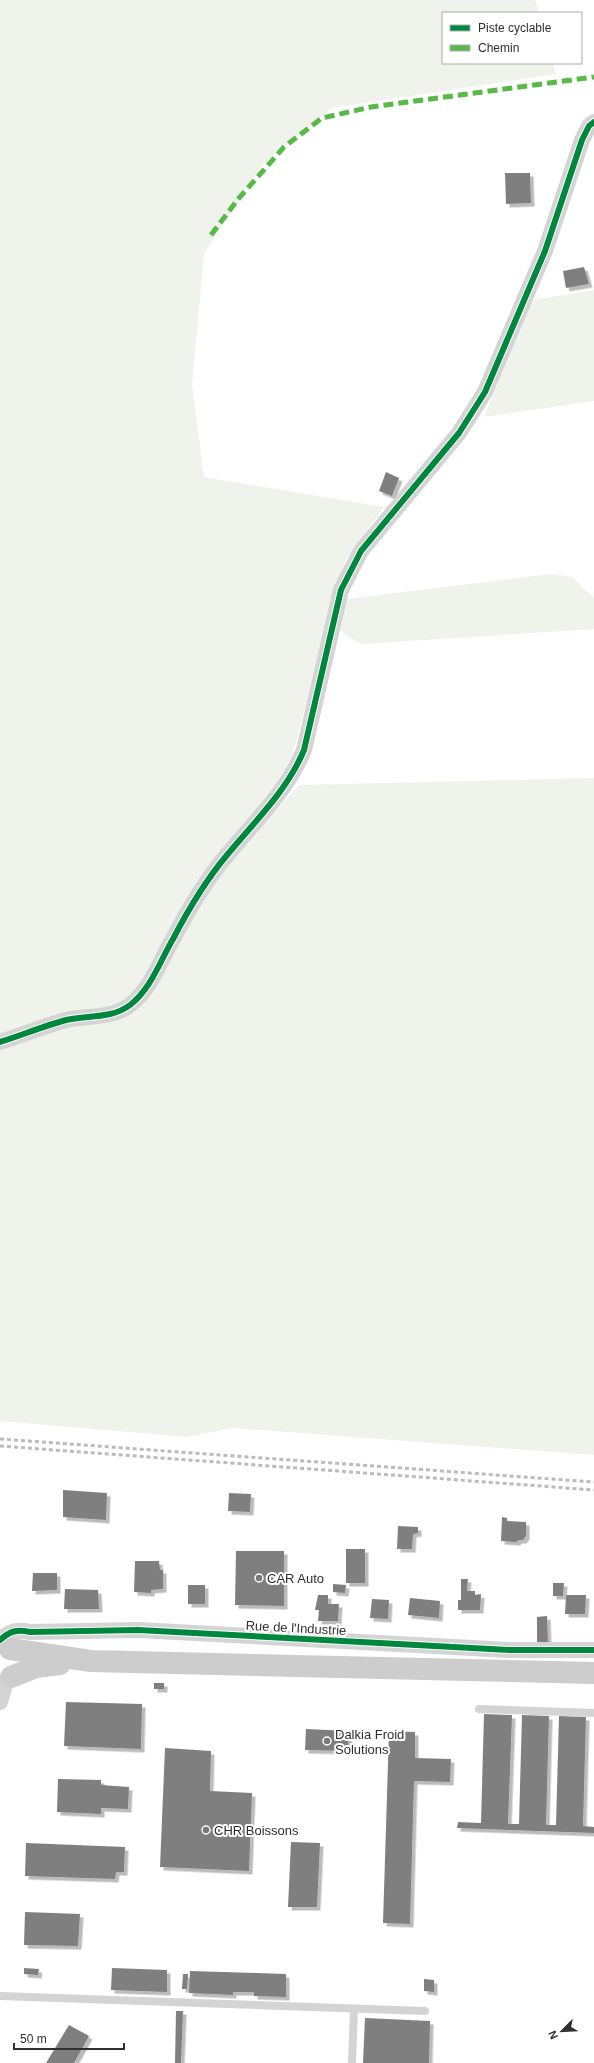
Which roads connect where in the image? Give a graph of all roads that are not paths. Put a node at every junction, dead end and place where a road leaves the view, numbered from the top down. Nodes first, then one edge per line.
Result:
1 (594, 122) edge
2 (0, 1042) edge
3 (3, 1644) edge
4 (594, 1650) edge
5 (92, 1661) junction
6 (594, 1673) edge
7 (4, 1687) edge
8 (479, 1709) dead end
9 (594, 1713) edge
10 (0, 1996) edge
11 (354, 2009) junction
12 (424, 2011) dead end
13 (352, 2063) edge

1 - 2 street
3 - 4 street, Rue de l'Industrie
3 - 5 main road
3 - 7 main road
5 - 6 main road
5 - 7 main road
8 - 9 lane
10 - 11 lane
11 - 12 lane
11 - 13 lane

